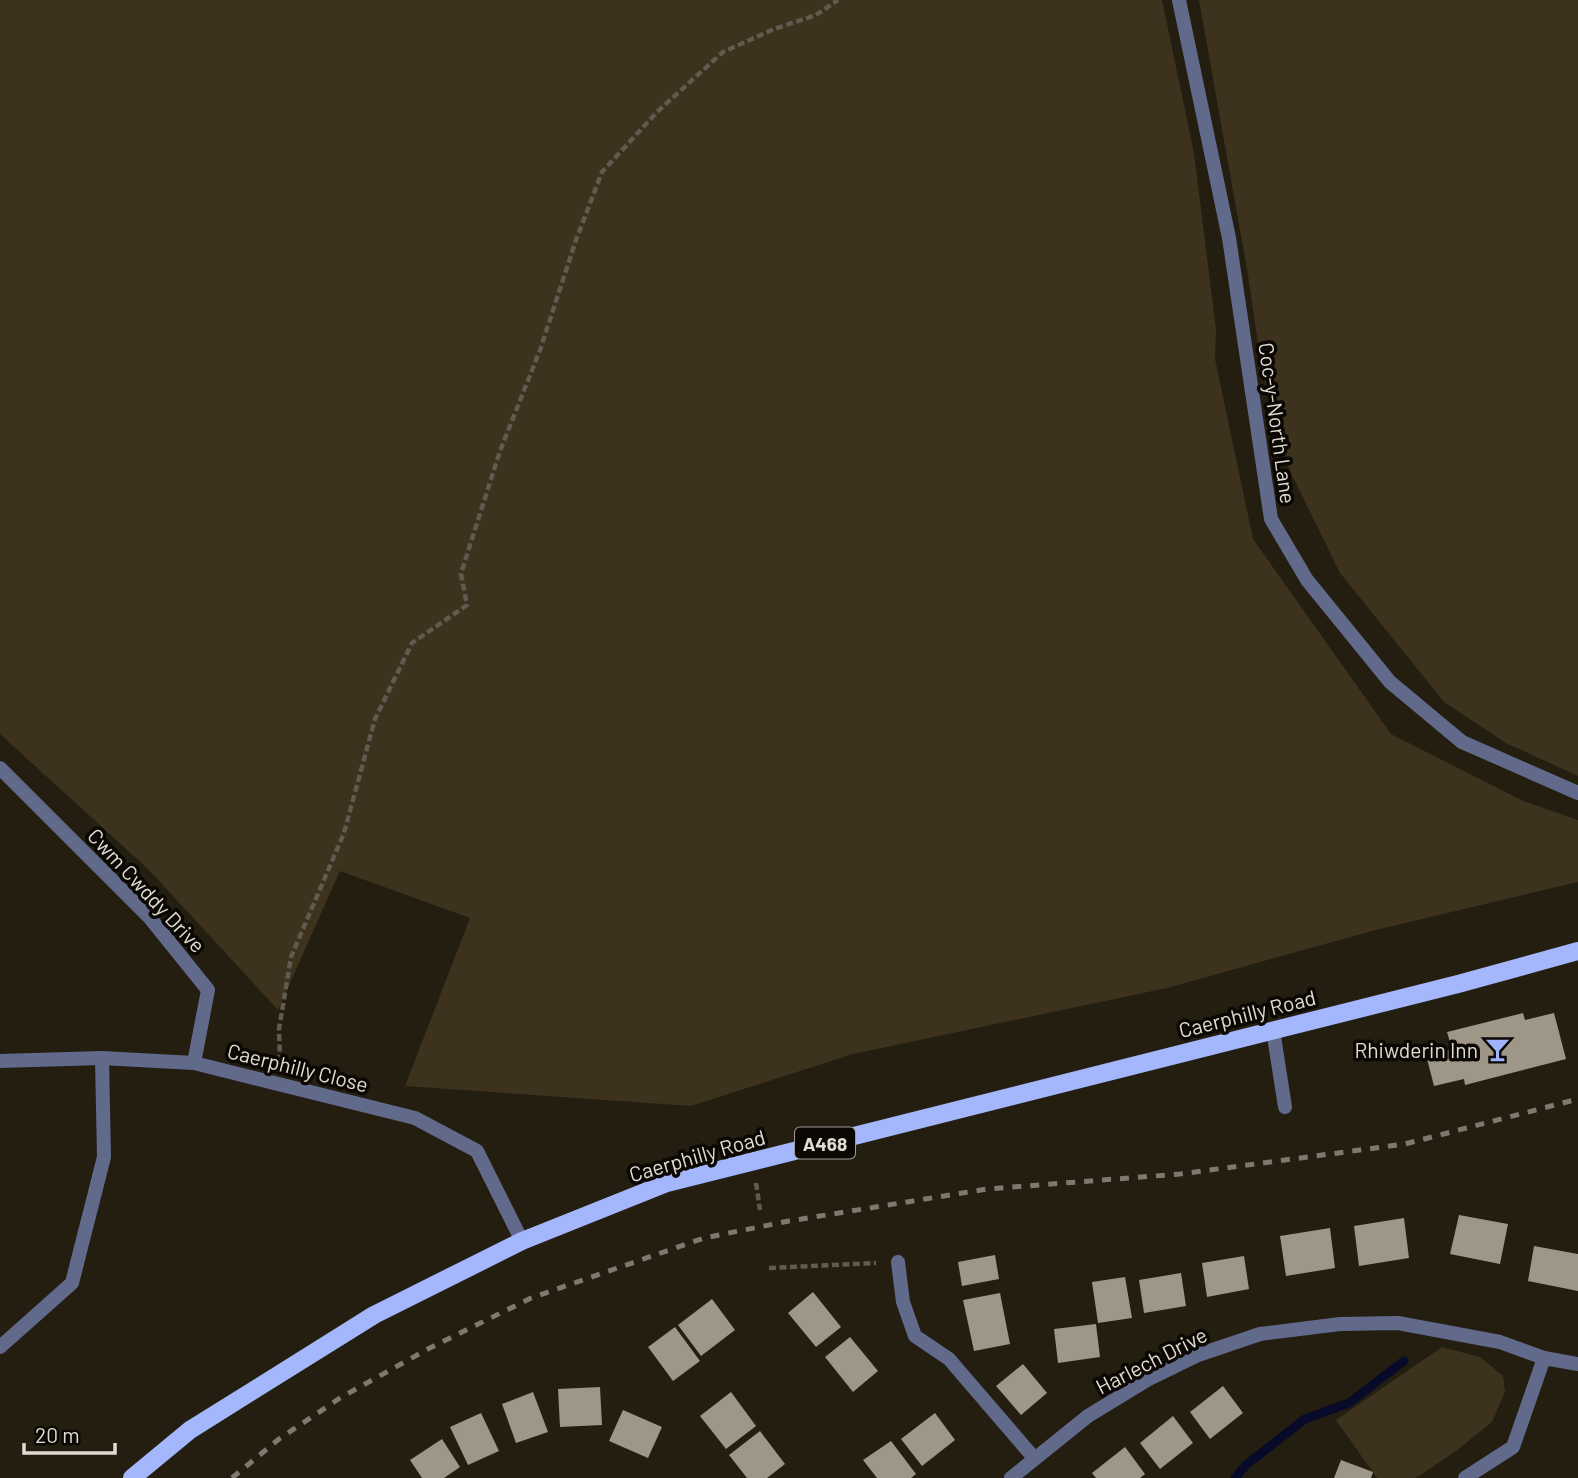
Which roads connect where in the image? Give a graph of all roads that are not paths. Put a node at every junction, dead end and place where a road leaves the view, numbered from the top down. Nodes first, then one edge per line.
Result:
1 (1179, 0) edge
2 (0, 768) edge
3 (1578, 793) edge
4 (1578, 951) edge
5 (1273, 1030) junction
6 (102, 1058) junction
7 (0, 1061) edge
8 (194, 1063) junction
9 (1285, 1107) dead end
10 (522, 1241) junction
11 (898, 1262) road end
12 (0, 1347) edge
13 (1545, 1358) junction
14 (1578, 1364) edge
15 (1035, 1460) junction
16 (132, 1478) edge
17 (1011, 1478) edge
18 (1465, 1478) edge

1 - 3 street, Coc-y-North Lane
2 - 8 street, Cwm Cwddy Drive
4 - 5 main road, Caerphilly Road / A468
5 - 9 street
5 - 10 main road, Caerphilly Road / A468
6 - 7 street, Caerphilly Close
6 - 8 street, Caerphilly Close
6 - 12 street
8 - 10 street, Caerphilly Close
10 - 16 main road, Caerphilly Road / A468
11 - 15 street
13 - 14 street, Harlech Drive
13 - 15 street, Harlech Drive
13 - 18 street
15 - 17 street, Harlech Drive

